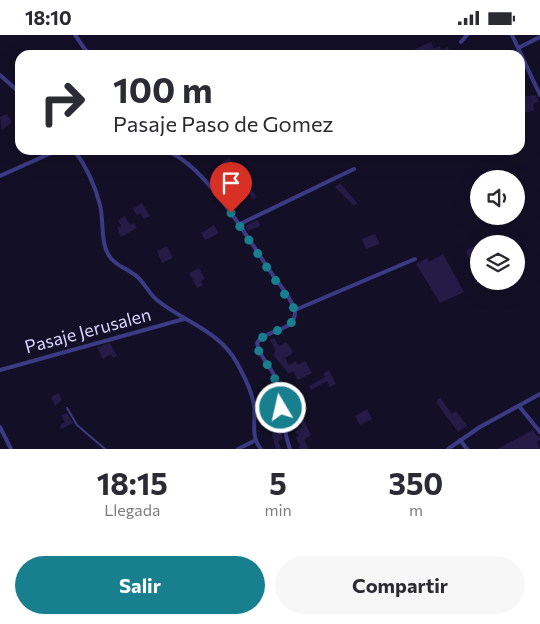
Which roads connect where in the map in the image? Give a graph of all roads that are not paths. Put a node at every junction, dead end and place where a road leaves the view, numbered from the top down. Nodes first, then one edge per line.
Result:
1 (76, 35) edge
2 (467, 35) edge
3 (512, 35) edge
4 (540, 37) edge
5 (462, 42) dead end
6 (518, 49) joint
7 (86, 50) edge
8 (525, 64) edge
9 (0, 75) edge
10 (15, 88) edge
11 (540, 95) edge
12 (47, 155) edge
13 (77, 155) edge
14 (176, 155) edge
15 (354, 169) dead end
16 (0, 176) edge
17 (238, 225) junction
18 (415, 259) dead end
19 (295, 310) junction
20 (184, 319) junction
21 (0, 370) edge
22 (540, 394) edge
23 (519, 406) junction
24 (66, 408) dead end
25 (0, 427) edge
26 (540, 431) edge
27 (460, 440) junction
28 (254, 441) junction
29 (11, 449) edge
30 (105, 449) edge
31 (238, 449) edge
32 (261, 449) edge
33 (290, 449) edge
34 (448, 449) edge
35 (467, 449) edge

1 - 7 street
2 - 5 street
3 - 6 street
4 - 6 street
8 - 11 street
9 - 10 street
12 - 16 street
13 - 20 street
14 - 17 street
15 - 17 street
17 - 19 street
18 - 19 street
19 - 33 street
20 - 21 street, Pasaje Jerusalen
20 - 28 street
22 - 23 street
23 - 26 street
23 - 27 street
24 - 30 lane
25 - 29 street
27 - 34 street
27 - 35 street
28 - 31 street
28 - 32 street

